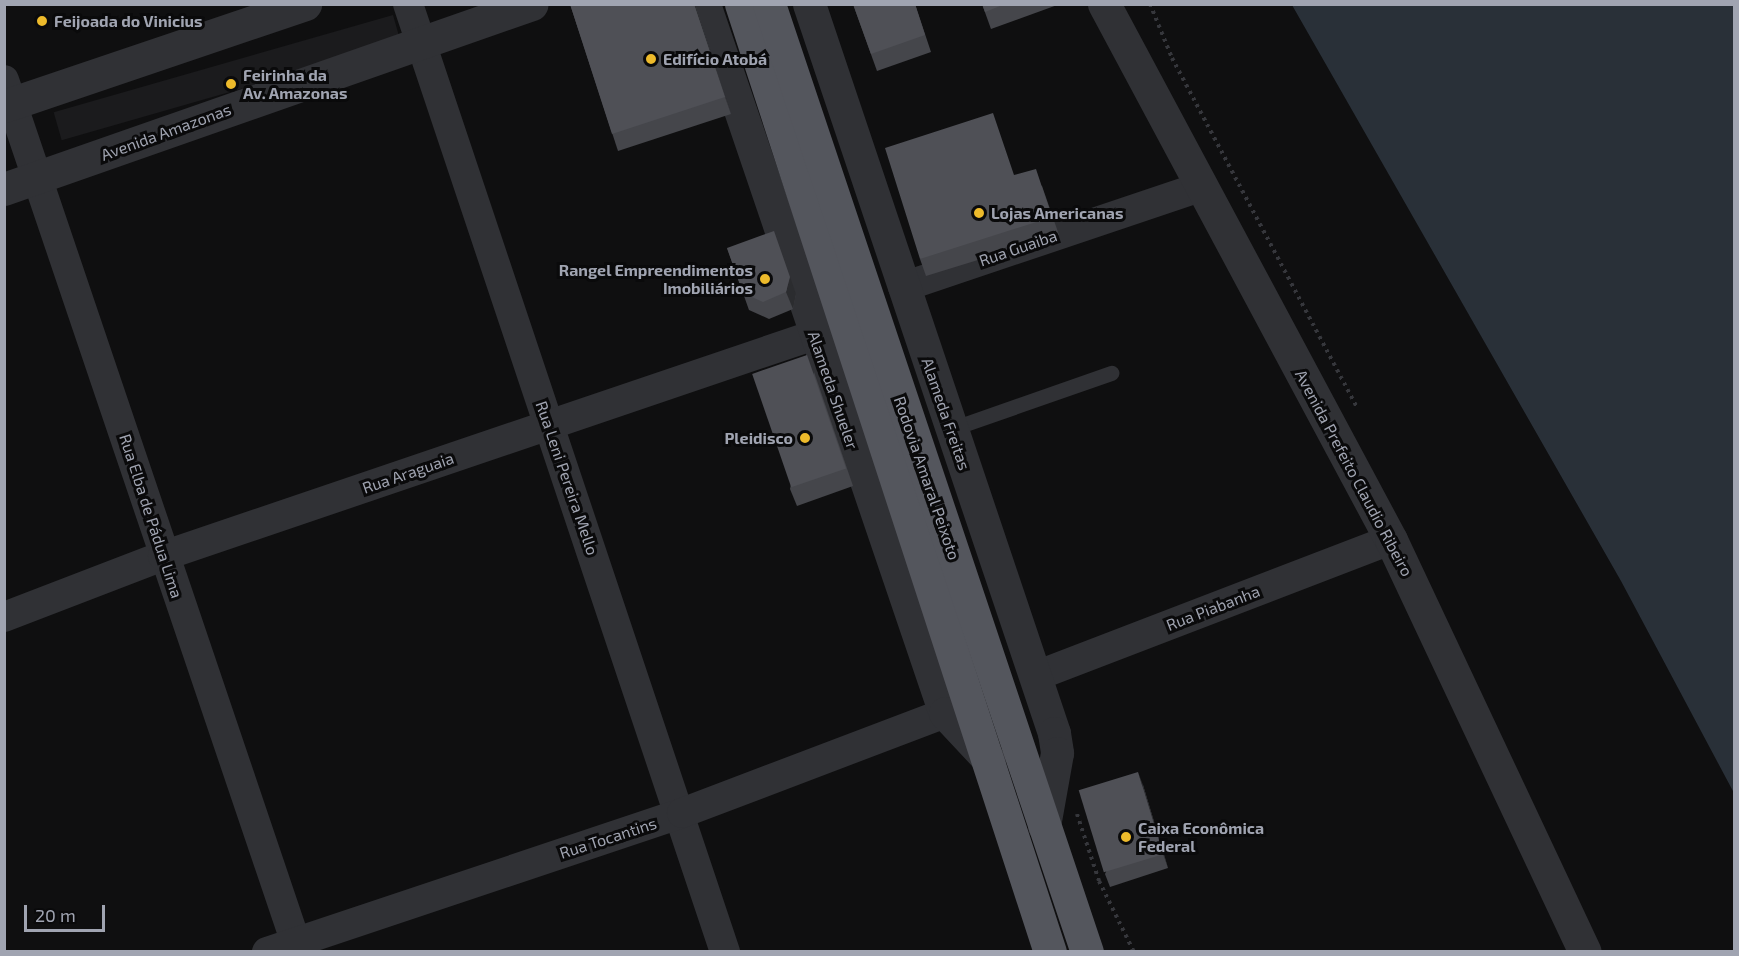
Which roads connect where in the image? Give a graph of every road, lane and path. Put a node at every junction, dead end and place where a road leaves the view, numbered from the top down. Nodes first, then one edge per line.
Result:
1 (305, 4) edge
2 (408, 4) edge
3 (532, 4) edge
4 (704, 4) edge
5 (741, 4) edge
6 (769, 4) edge
7 (809, 4) edge
8 (1104, 4) edge
9 (422, 42) junction
10 (7, 97) edge
11 (37, 179) junction
12 (1201, 187) junction
13 (4, 189) edge
14 (903, 287) junction
15 (814, 335) junction
16 (1111, 372) dead end
17 (549, 426) junction
18 (951, 429) junction
19 (1391, 540) junction
20 (164, 556) junction
21 (4, 616) edge
22 (1036, 676) junction
23 (945, 713) junction
24 (989, 760) junction
25 (682, 813) junction
26 (1044, 826) junction
27 (297, 946) edge
28 (267, 951) edge
29 (725, 951) edge
30 (1050, 951) edge
31 (1087, 951) edge
32 (1585, 951) edge

1 - 10 street
2 - 9 street, Rua Leni Pereira Mello
3 - 9 street, Avenida Amazonas
4 - 15 street, Alameda Shueler
5 - 24 highway, Rodovia Amaral Peixoto
6 - 26 highway, Rodovia Amaral Peixoto
7 - 14 street, Alameda Freitas
8 - 12 street, Avenida Prefeito Claudio Ribeiro
9 - 11 street, Avenida Amazonas
9 - 17 street, Rua Leni Pereira Mello
10 - 11 street, Rua Elba de Pádua Lima
11 - 13 street, Avenida Amazonas
11 - 20 street, Rua Elba de Pádua Lima
12 - 14 street, Rua Guaiba
12 - 19 street, Avenida Prefeito Claudio Ribeiro
14 - 18 street, Alameda Freitas
15 - 17 street, Rua Araguaia
15 - 23 street, Alameda Shueler
16 - 18 lane
17 - 20 street, Rua Araguaia
17 - 25 street, Rua Leni Pereira Mello
18 - 22 street, Alameda Freitas
19 - 22 street, Rua Piabanha
19 - 32 street, Avenida Prefeito Claudio Ribeiro
20 - 21 street, Rua Araguaia
20 - 27 street, Rua Elba de Pádua Lima
22 - 26 street, Alameda Freitas
23 - 24 street, Alameda Shueler
23 - 25 street, Rua Tocantins
24 - 30 highway, Rodovia Amaral Peixoto
25 - 27 street, Rua Tocantins
25 - 29 street, Rua Leni Pereira Mello
26 - 31 highway, Rodovia Amaral Peixoto
27 - 28 street, Rua Tocantins

